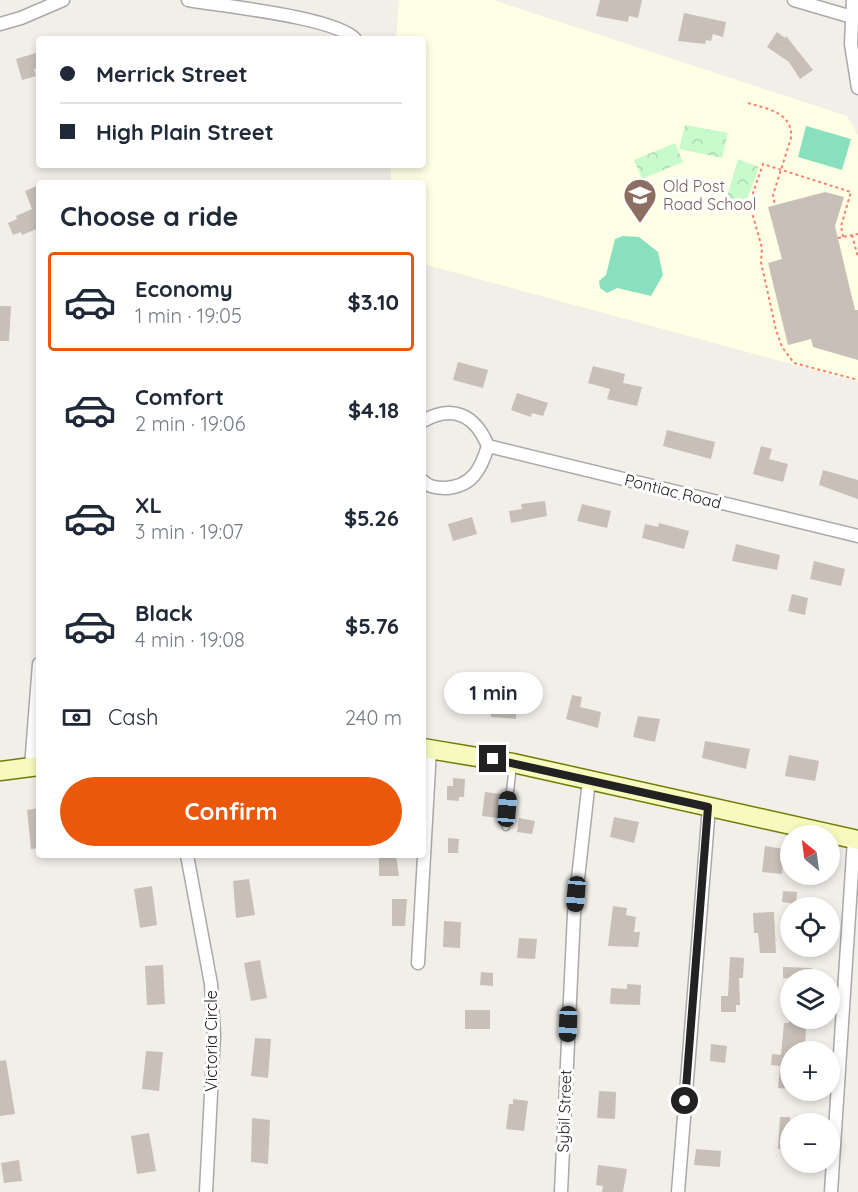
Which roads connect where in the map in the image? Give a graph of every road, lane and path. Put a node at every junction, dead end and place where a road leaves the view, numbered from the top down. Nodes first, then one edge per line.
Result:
1 (63, 0) edge
2 (188, 0) edge
3 (794, 0) edge
4 (854, 0) edge
5 (852, 17) junction
6 (0, 24) edge
7 (352, 36) edge
8 (858, 88) edge
9 (748, 103) dead end
10 (781, 170) junction
11 (775, 205) dead end
12 (858, 234) edge
13 (852, 235) junction
14 (843, 237) junction
15 (838, 238) dead end
16 (858, 257) edge
17 (858, 380) edge
18 (426, 419) edge
19 (488, 446) junction
20 (426, 482) edge
21 (858, 536) edge
22 (36, 740) edge
23 (427, 748) edge
24 (513, 763) junction
25 (35, 766) edge
26 (0, 771) edge
27 (426, 772) edge
28 (589, 780) junction
29 (708, 807) junction
30 (506, 827) dead end
31 (856, 840) edge
32 (188, 858) edge
33 (422, 858) edge
34 (418, 963) dead end
35 (206, 1192) edge
36 (561, 1192) edge
37 (678, 1192) edge
38 (831, 1192) edge

1 - 6 street
2 - 7 street
3 - 5 street
4 - 5 street
5 - 8 street
9 - 10 path
10 - 11 path
10 - 14 path
10 - 17 path
12 - 13 path
13 - 14 path
13 - 16 path
14 - 15 path
18 - 19 street
19 - 20 street
19 - 21 street, Pontiac Road
22 - 25 street
23 - 24 main road
23 - 27 street
24 - 28 main road
24 - 30 lane
25 - 26 main road
28 - 29 main road
28 - 36 street, Sybil Street
29 - 31 main road
29 - 37 street
31 - 38 street
32 - 35 street, Victoria Circle
33 - 34 street

